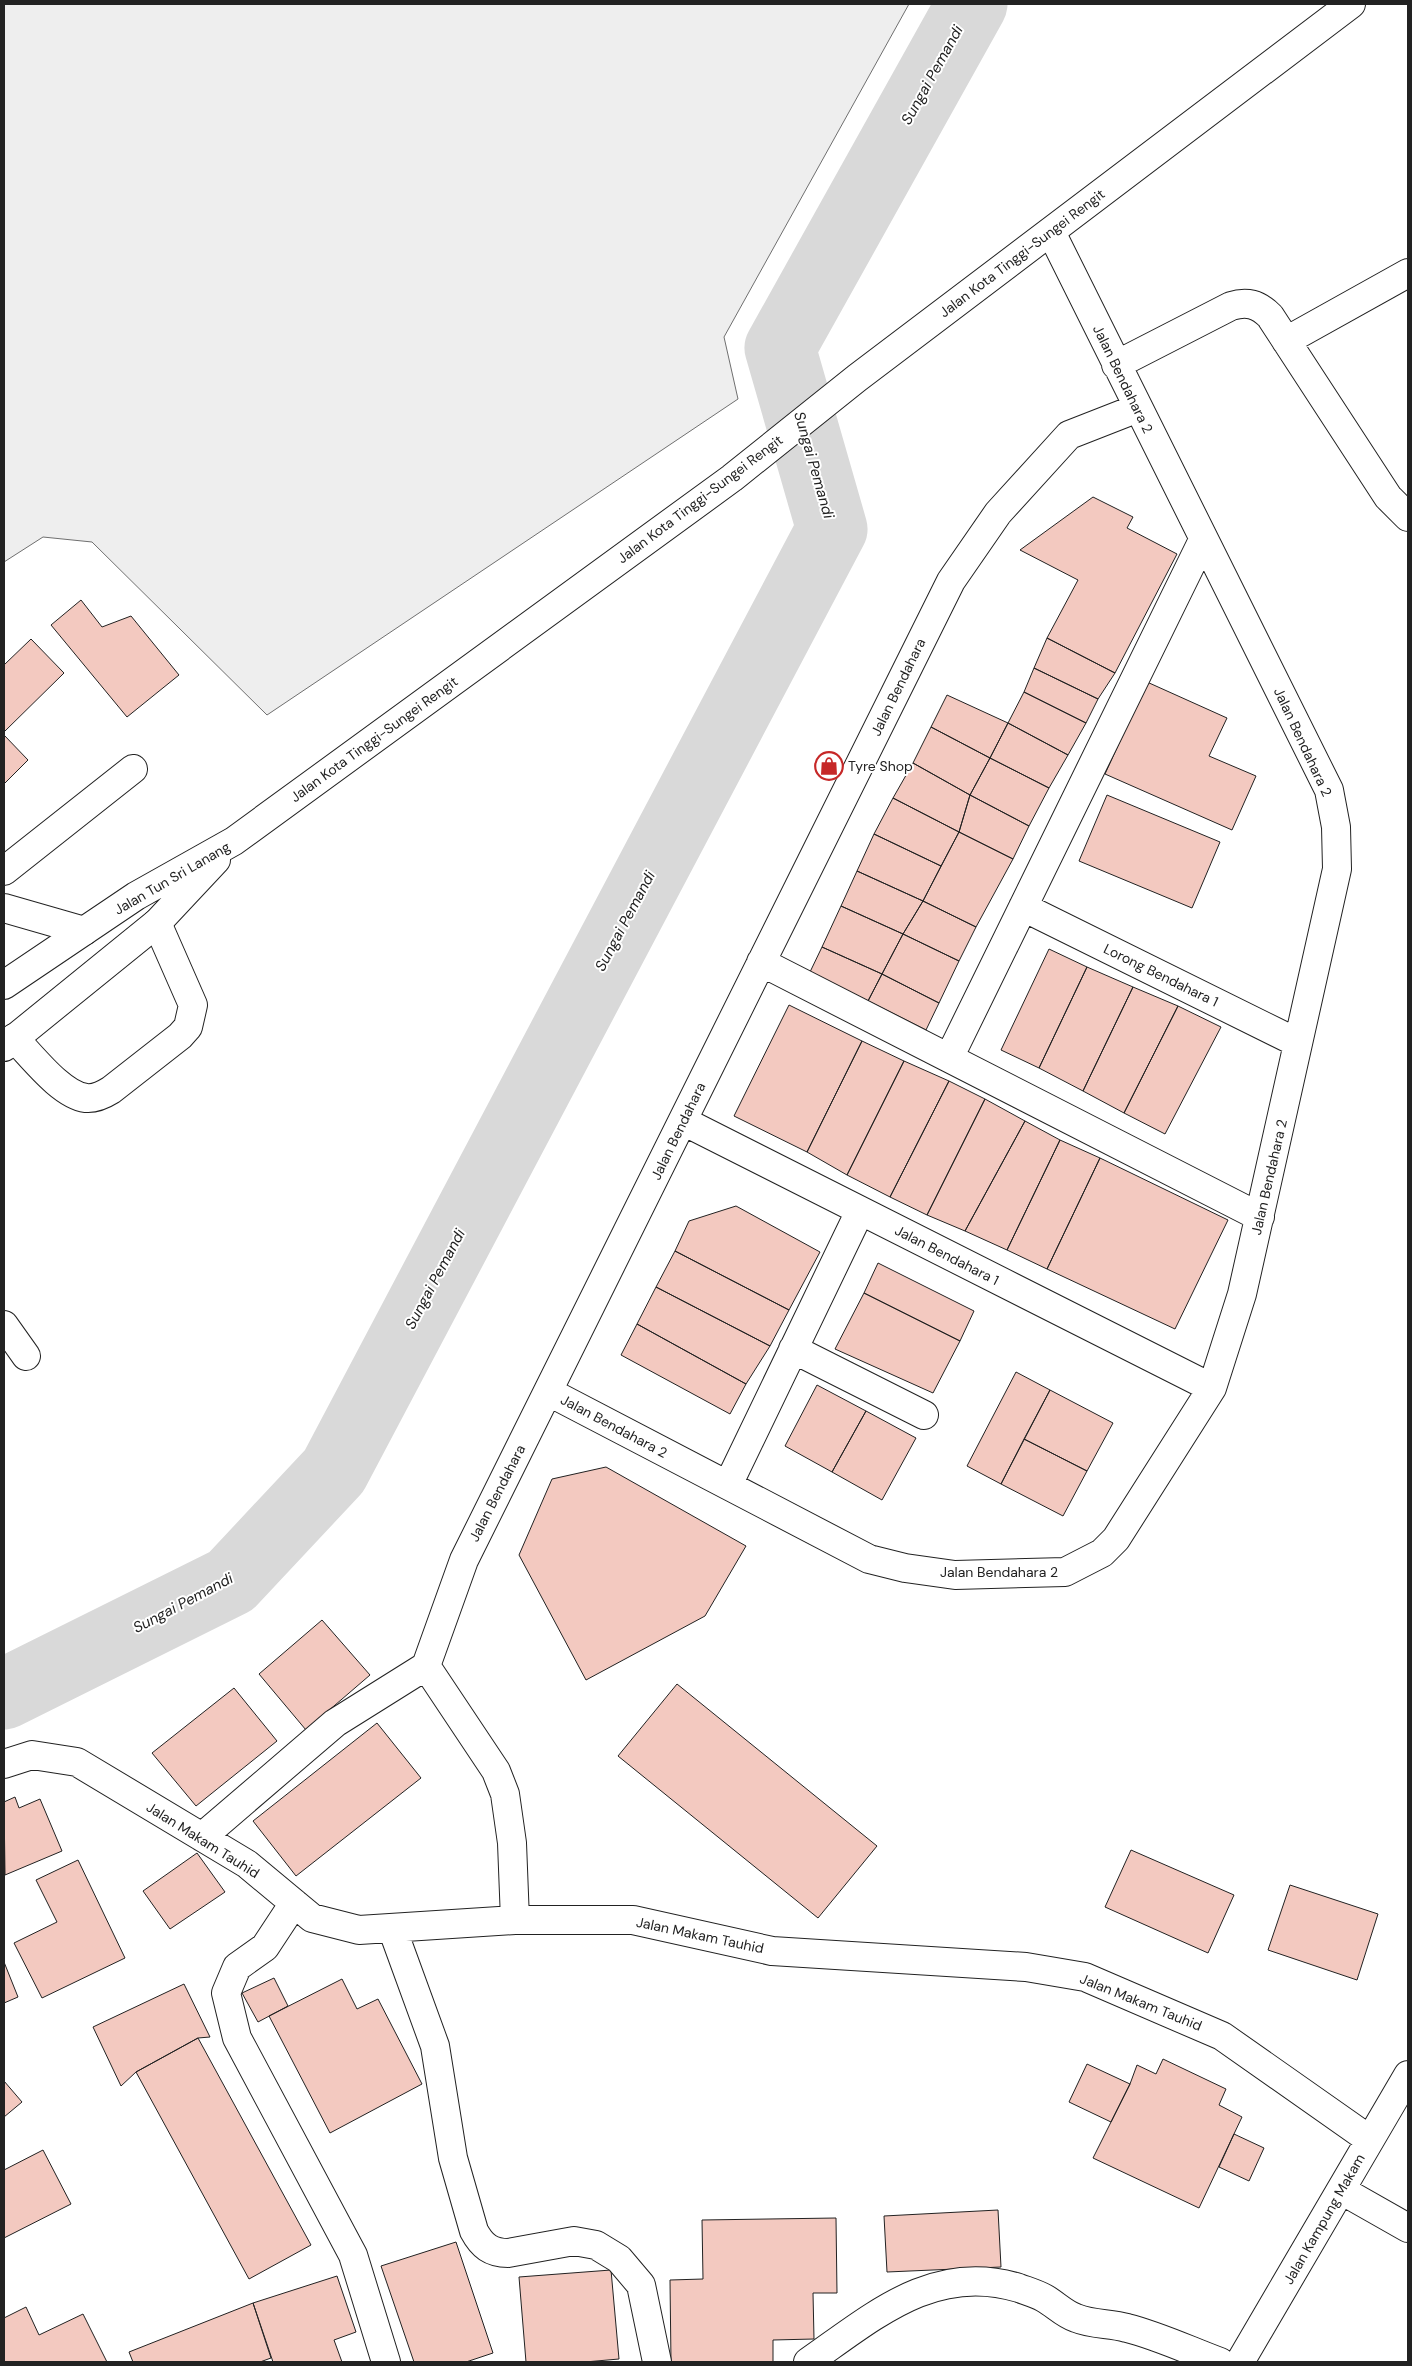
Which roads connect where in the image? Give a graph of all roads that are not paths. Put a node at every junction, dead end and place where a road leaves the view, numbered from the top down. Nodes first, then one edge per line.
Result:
1 (1351, 4) edge
2 (1051, 232) junction
3 (1408, 273) edge
4 (1286, 341) junction
5 (1116, 365) junction
6 (1138, 408) junction
7 (1408, 517) edge
8 (1203, 540) junction
9 (133, 769) dead end
10 (234, 841) junction
11 (4, 871) edge
12 (1023, 907) junction
13 (4, 908) edge
14 (157, 924) junction
15 (84, 931) junction
16 (761, 962) junction
17 (4, 985) edge
18 (9, 1042) edge
19 (1298, 1043) junction
20 (948, 1058) junction
21 (682, 1121) junction
22 (860, 1211) junction
23 (1260, 1217) junction
24 (4, 1325) edge
25 (793, 1349) junction
26 (26, 1356) dead end
27 (1212, 1388) junction
28 (548, 1392) junction
29 (924, 1415) dead end
30 (728, 1485) junction
31 (426, 1666) junction
32 (4, 1764) edge
33 (202, 1837) junction
34 (294, 1903) junction
35 (515, 1920) junction
36 (392, 1928) junction
37 (1408, 2075) edge
38 (1370, 2140) junction
39 (1341, 2190) junction
40 (1408, 2228) edge
41 (386, 2362) edge
42 (657, 2362) edge
43 (808, 2362) edge
44 (1220, 2362) edge
45 (1240, 2362) edge

1 - 2 street, Jalan Kota Tinggi-Sungei Rengit
2 - 5 street, Jalan Bendahara 2
2 - 10 street, Jalan Kota Tinggi-Sungei Rengit
3 - 4 street
4 - 5 street
4 - 7 street
5 - 6 street, Jalan Bendahara 2
6 - 8 street, Jalan Bendahara 2
6 - 16 street, Jalan Bendahara
8 - 12 street
8 - 19 street, Jalan Bendahara 2
9 - 11 street
10 - 14 street, Jalan Tun Sri Lanang
10 - 15 street, Jalan Tun Sri Lanang
12 - 19 street, Lorong Bendahara 1
12 - 20 street
13 - 15 street
14 - 18 street, Jalan Tun Sri Lanang
14 - 18 street
15 - 17 street, Jalan Tun Sri Lanang
16 - 20 street
16 - 21 street, Jalan Bendahara
19 - 23 street, Jalan Bendahara 2
20 - 23 street
21 - 22 street, Jalan Bendahara 1
21 - 28 street, Jalan Bendahara
22 - 25 street
22 - 27 street, Jalan Bendahara 1
23 - 27 street, Jalan Bendahara 2
24 - 26 street
25 - 29 street
25 - 30 street
27 - 30 street, Jalan Bendahara 2
28 - 30 street, Jalan Bendahara 2
28 - 31 street, Jalan Bendahara
31 - 33 street
31 - 35 street
32 - 33 street, Jalan Makam Tauhid
33 - 34 street, Jalan Makam Tauhid
34 - 36 street, Jalan Makam Tauhid
34 - 41 street
35 - 36 street, Jalan Makam Tauhid
35 - 38 street, Jalan Makam Tauhid
36 - 42 street
37 - 38 street, Jalan Kampung Makam
38 - 39 street, Jalan Kampung Makam
39 - 40 street
39 - 45 street, Jalan Kampung Makam
43 - 44 street

